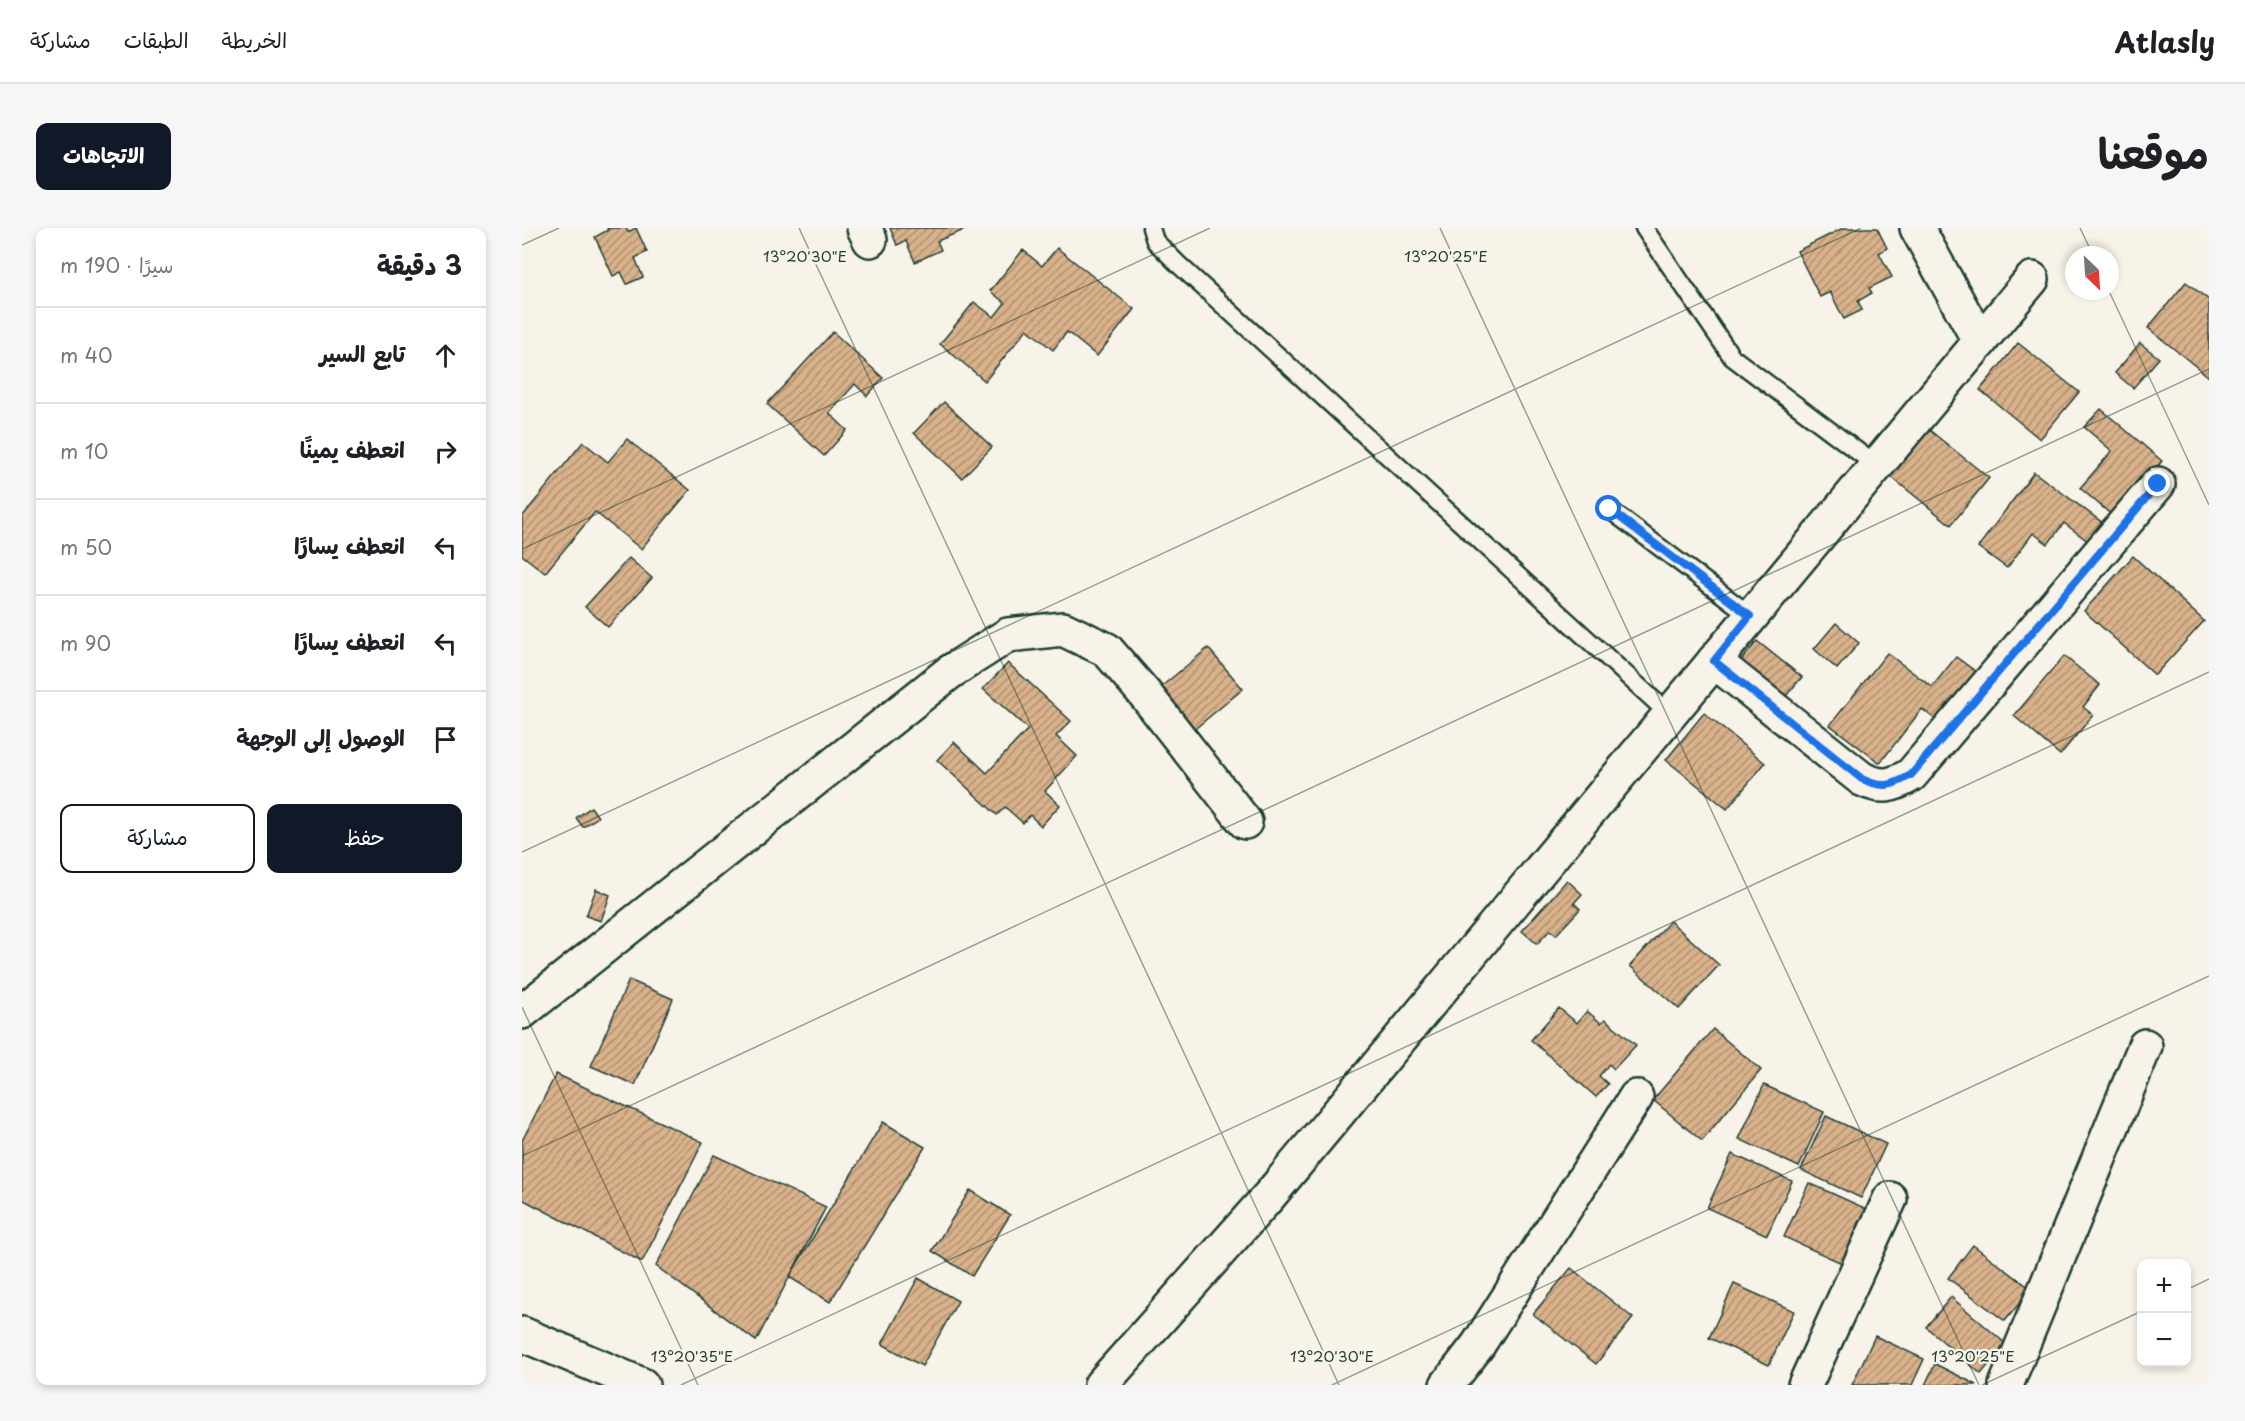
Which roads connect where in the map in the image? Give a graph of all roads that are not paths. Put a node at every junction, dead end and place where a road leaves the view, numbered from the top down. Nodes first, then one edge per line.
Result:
1 (1151, 228) edge
2 (1644, 228) edge
3 (1917, 228) edge
4 (2032, 279) dead end
5 (1980, 342) junction
6 (1876, 466) junction
7 (2158, 484) dead end
8 (1609, 509) dead end
9 (1750, 616) junction
10 (1714, 661) junction
11 (1669, 714) junction
12 (1245, 822) dead end
13 (522, 1012) edge
14 (2145, 1046) dead end
15 (1636, 1097) dead end
16 (1890, 1198) dead end
17 (522, 1334) edge
18 (642, 1385) edge
19 (1101, 1385) edge
20 (1447, 1385) edge
21 (1805, 1385) edge
22 (2006, 1385) edge

1 - 11 lane
2 - 6 lane
3 - 5 street
4 - 5 street
5 - 6 street
6 - 9 street
7 - 10 street
8 - 9 lane
9 - 10 street
10 - 11 street
11 - 19 street
12 - 13 street
14 - 22 street
15 - 20 street
16 - 21 street
17 - 18 street

